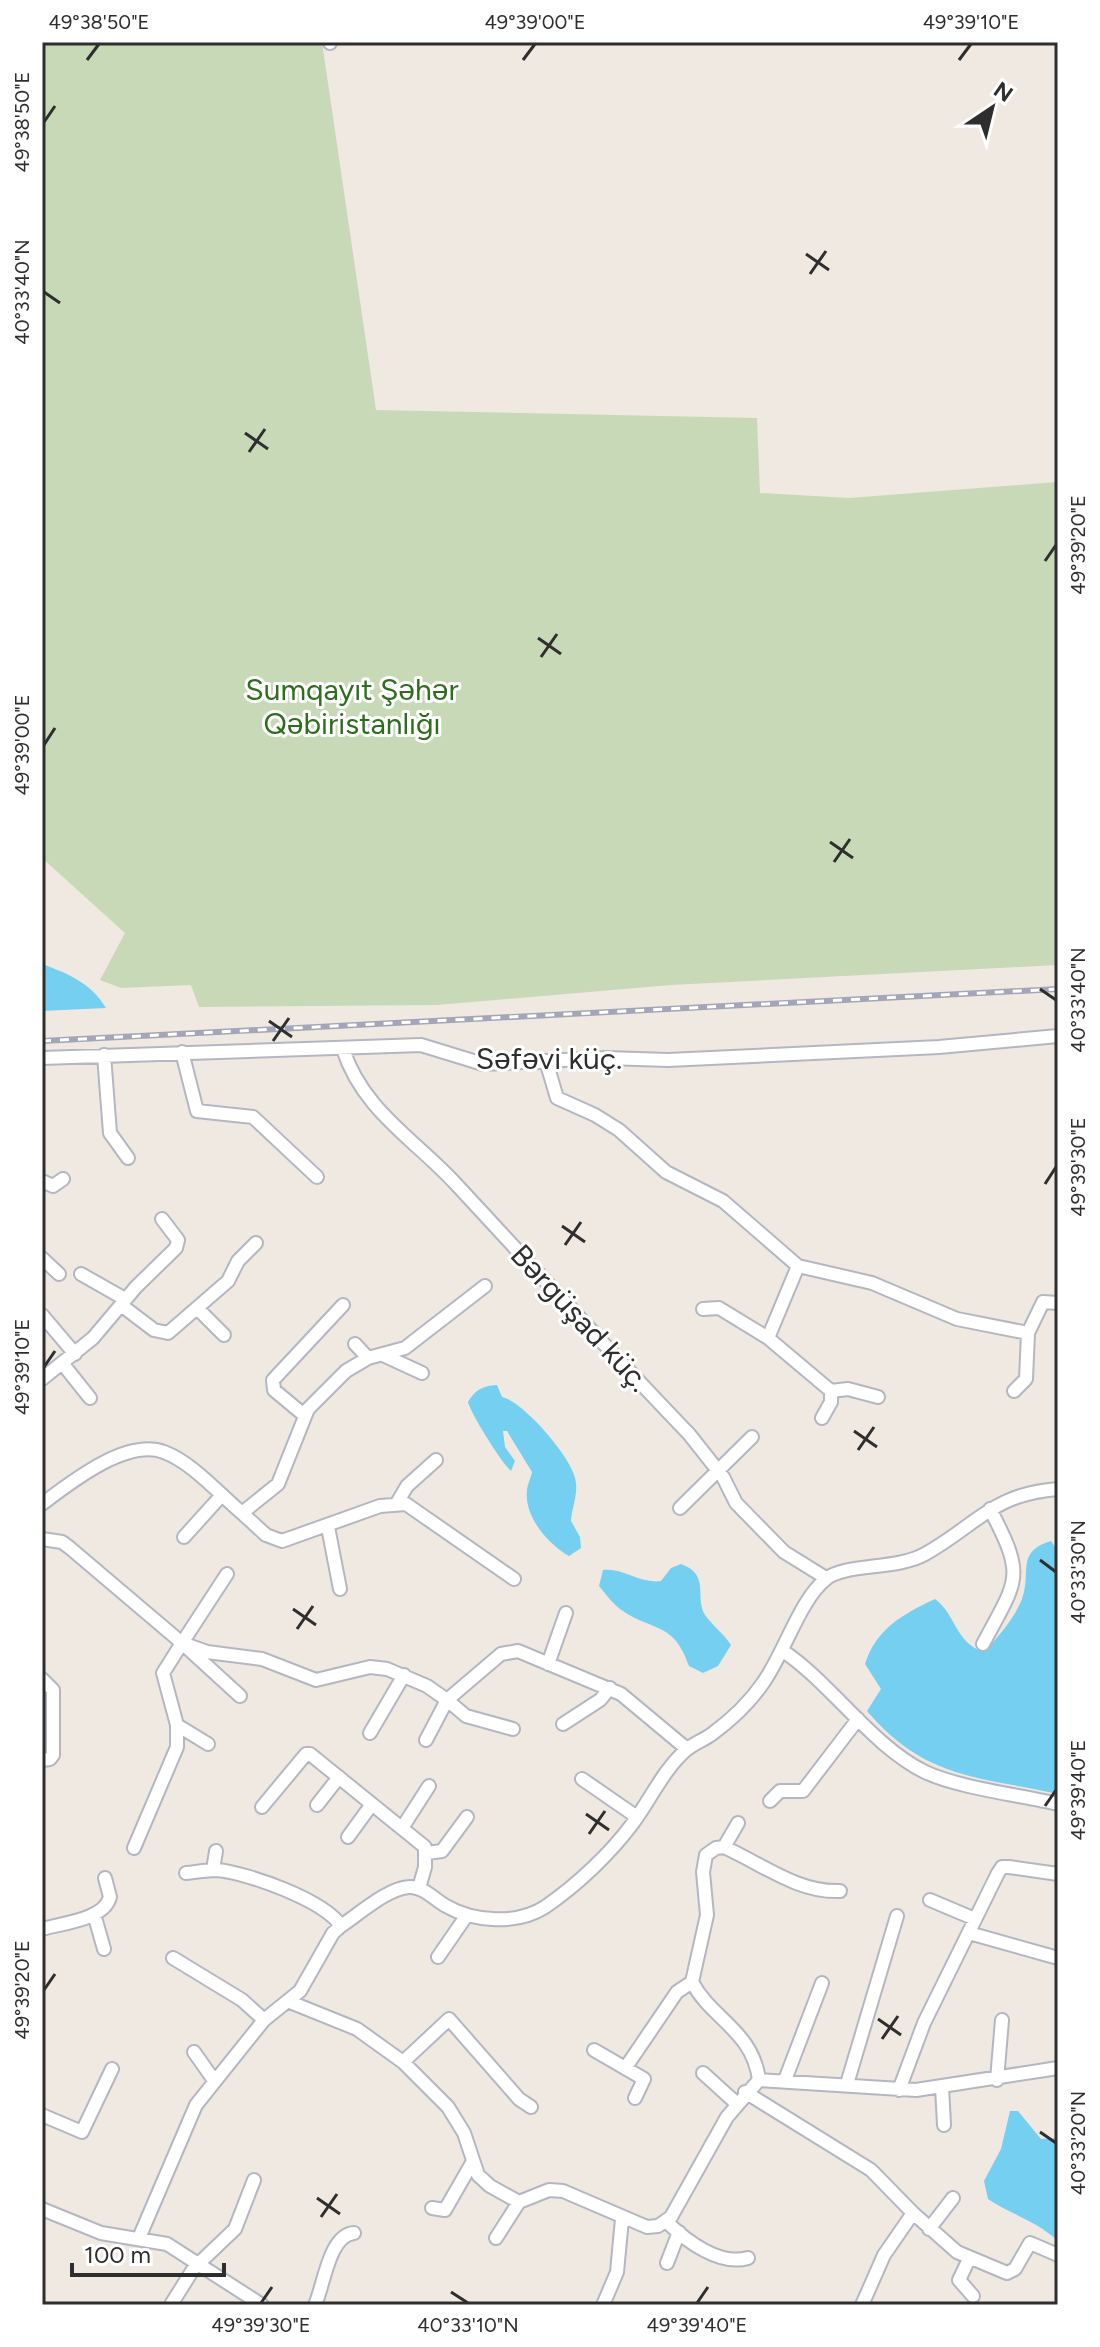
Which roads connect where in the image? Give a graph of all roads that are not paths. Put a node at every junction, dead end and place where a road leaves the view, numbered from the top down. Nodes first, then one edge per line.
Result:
1 (1058, 1036) edge
2 (343, 1049) junction
3 (182, 1052) junction
4 (104, 1055) junction
5 (42, 1058) edge
6 (546, 1061) junction
7 (128, 1158) dead end
8 (317, 1177) dead end
9 (63, 1179) dead end
10 (42, 1181) edge
11 (162, 1219) dead end
12 (256, 1243) dead end
13 (42, 1258) edge
14 (798, 1266) junction
15 (59, 1274) dead end
16 (81, 1274) dead end
17 (485, 1286) dead end
18 (123, 1302) junction
19 (1058, 1303) edge
20 (343, 1305) dead end
21 (703, 1309) dead end
22 (199, 1310) junction
23 (42, 1315) edge
24 (1028, 1333) junction
25 (224, 1335) dead end
26 (768, 1338) junction
27 (355, 1344) dead end
28 (75, 1354) junction
29 (383, 1355) junction
30 (368, 1358) junction
31 (62, 1363) junction
32 (422, 1373) dead end
33 (42, 1379) edge
34 (831, 1391) junction
35 (1014, 1391) dead end
36 (878, 1397) dead end
37 (90, 1398) dead end
38 (304, 1415) junction
39 (822, 1418) dead end
40 (752, 1437) dead end
41 (436, 1460) dead end
42 (719, 1470) junction
43 (1058, 1489) edge
44 (221, 1496) junction
45 (397, 1503) junction
46 (42, 1504) edge
47 (680, 1508) dead end
48 (990, 1509) junction
49 (242, 1513) junction
50 (328, 1527) junction
51 (184, 1537) dead end
52 (42, 1539) edge
53 (227, 1574) dead end
54 (826, 1578) junction
55 (514, 1579) dead end
56 (340, 1589) dead end
57 (566, 1613) dead end
58 (182, 1643) junction
59 (983, 1644) dead end
60 (783, 1651) junction
61 (548, 1664) junction
62 (404, 1675) junction
63 (42, 1679) edge
64 (610, 1688) junction
65 (240, 1696) dead end
66 (447, 1700) junction
67 (858, 1719) junction
68 (563, 1724) dead end
69 (177, 1725) junction
70 (513, 1729) dead end
71 (370, 1733) dead end
72 (426, 1740) dead end
73 (208, 1744) dead end
74 (687, 1749) junction
75 (42, 1760) edge
76 (339, 1777) junction
77 (582, 1779) dead end
78 (429, 1786) dead end
79 (770, 1801) dead end
80 (372, 1804) junction
81 (1058, 1804) edge
82 (317, 1805) dead end
83 (262, 1807) dead end
84 (467, 1817) dead end
85 (637, 1817) junction
86 (738, 1823) dead end
87 (402, 1828) junction
88 (348, 1837) dead end
89 (724, 1847) junction
90 (134, 1848) dead end
91 (216, 1851) dead end
92 (427, 1853) junction
93 (213, 1870) junction
94 (186, 1873) dead end
95 (1058, 1874) edge
96 (105, 1878) dead end
97 (419, 1888) junction
98 (840, 1891) dead end
99 (930, 1900) dead end
100 (94, 1914) junction
101 (467, 1915) junction
102 (897, 1916) dead end
103 (975, 1919) junction
104 (341, 1926) junction
105 (42, 1929) edge
106 (969, 1933) junction
107 (104, 1949) dead end
108 (438, 1957) dead end
109 (173, 1958) dead end
110 (1058, 1958) edge
111 (692, 1982) junction
112 (822, 1983) dead end
113 (290, 2002) junction
114 (264, 2020) junction
115 (1002, 2020) dead end
116 (594, 2050) dead end
117 (194, 2052) dead end
118 (403, 2062) junction
119 (626, 2067) junction
120 (1058, 2068) edge
121 (112, 2069) dead end
122 (703, 2073) dead end
123 (213, 2079) junction
124 (759, 2080) junction
125 (785, 2080) junction
126 (997, 2080) junction
127 (847, 2084) junction
128 (942, 2087) junction
129 (899, 2090) junction
130 (635, 2098) dead end
131 (741, 2098) junction
132 (531, 2107) dead end
133 (42, 2115) edge
134 (944, 2125) dead end
135 (472, 2163) junction
136 (254, 2180) dead end
137 (953, 2198) dead end
138 (519, 2202) junction
139 (432, 2208) dead end
140 (42, 2209) edge
141 (913, 2213) junction
142 (622, 2219) junction
143 (667, 2222) junction
144 (929, 2229) junction
145 (679, 2232) junction
146 (354, 2233) dead end
147 (139, 2238) junction
148 (496, 2238) dead end
149 (1058, 2255) edge
150 (748, 2258) dead end
151 (969, 2259) junction
152 (200, 2263) junction
153 (667, 2263) dead end
154 (973, 2296) dead end
155 (172, 2303) dead end
156 (262, 2305) edge
157 (315, 2305) edge
158 (603, 2305) edge
159 (862, 2305) edge

1 - 6 street, Səfəvi küç.
2 - 3 street, Səfəvi küç.
2 - 6 street, Səfəvi küç.
2 - 42 street, Bərgüşad küç.
3 - 4 street, Səfəvi küç.
3 - 8 street
4 - 5 street, Səfəvi küç.
4 - 7 street
6 - 14 street
9 - 10 street
11 - 18 street
12 - 22 street
13 - 15 street
14 - 24 street
14 - 26 street
16 - 18 street
17 - 29 street
18 - 22 street
18 - 28 street
19 - 24 street
20 - 38 street
21 - 26 street
22 - 25 street
23 - 28 street
24 - 35 street
26 - 34 street
27 - 30 street
28 - 31 street
29 - 30 street
29 - 32 street
30 - 38 street
31 - 33 street
31 - 37 street
34 - 36 street
34 - 39 street
38 - 49 street
40 - 42 street
41 - 45 street
42 - 47 street
42 - 54 street, Bərgüşad küç.
43 - 48 street
44 - 46 street
44 - 49 street
44 - 51 street
45 - 50 street
45 - 55 street
48 - 54 street
48 - 59 street
49 - 50 street
50 - 56 street
52 - 58 street
53 - 58 street
54 - 60 street
57 - 61 street
58 - 62 street
58 - 65 street
58 - 69 street
60 - 67 street
60 - 74 street
61 - 64 street
61 - 66 street
62 - 66 street
62 - 71 street
63 - 75 street
64 - 68 street
64 - 74 street
66 - 70 street
66 - 72 street
67 - 79 street
67 - 81 street
69 - 73 street
69 - 90 street
74 - 85 street
76 - 80 street
76 - 82 street
76 - 83 street
77 - 85 street
78 - 87 street
80 - 87 street
80 - 88 street
84 - 92 street
85 - 101 street
86 - 89 street
87 - 92 street
89 - 98 street
89 - 111 street
91 - 93 street
92 - 97 street
93 - 94 street
93 - 104 street
95 - 103 street
96 - 100 street
97 - 101 street
97 - 104 street
99 - 103 street
100 - 105 street
100 - 107 street
101 - 108 street
102 - 127 street
103 - 106 street
104 - 113 street
106 - 110 street
106 - 129 street
109 - 114 street
111 - 119 street
111 - 124 street
112 - 125 street
113 - 114 street
113 - 118 street
114 - 123 street
115 - 126 street
116 - 119 street
117 - 123 street
118 - 132 street
118 - 135 street
119 - 130 street
120 - 126 street
121 - 133 street
122 - 131 street
123 - 147 street
124 - 125 street
124 - 131 street
125 - 127 street
126 - 128 street
127 - 129 street
128 - 129 street
128 - 134 street
131 - 141 street
131 - 143 street
135 - 138 street
135 - 139 street
136 - 152 street
137 - 144 street
138 - 142 street
138 - 148 street
140 - 147 street
141 - 144 street
141 - 159 street
142 - 143 street
142 - 158 street
143 - 145 street
144 - 151 street
145 - 150 street
145 - 153 street
146 - 157 street
147 - 152 street
149 - 151 street
151 - 154 street
152 - 155 street
152 - 156 street

